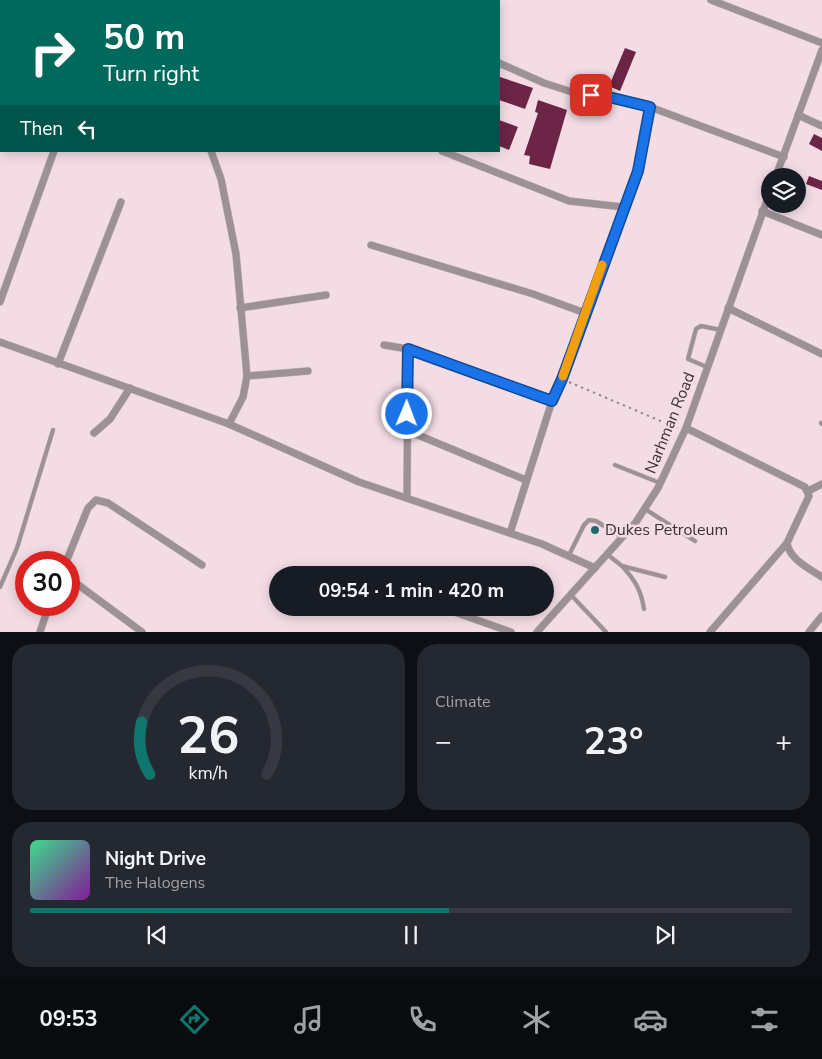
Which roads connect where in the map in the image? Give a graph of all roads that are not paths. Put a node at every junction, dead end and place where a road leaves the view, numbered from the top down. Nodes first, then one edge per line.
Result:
1 (711, 0) edge
2 (822, 43) edge
3 (822, 50) edge
4 (500, 63) edge
5 (650, 107) junction
6 (798, 115) junction
7 (822, 126) edge
8 (54, 152) edge
9 (211, 152) edge
10 (445, 152) edge
11 (784, 157) junction
12 (779, 168) edge
13 (121, 202) dead end
14 (623, 207) junction
15 (761, 213) edge
16 (767, 213) edge
17 (822, 234) edge
18 (371, 245) dead end
19 (326, 294) dead end
20 (0, 302) edge
21 (240, 308) junction
22 (728, 308) junction
23 (585, 313) junction
24 (721, 330) junction
25 (0, 342) edge
26 (384, 345) dead end
27 (408, 349) junction
28 (822, 354) edge
29 (58, 364) junction
30 (707, 367) junction
31 (308, 371) dead end
32 (247, 376) junction
33 (130, 388) junction
34 (552, 401) junction
35 (229, 424) junction
36 (53, 430) dead end
37 (406, 430) junction
38 (685, 430) junction
39 (94, 433) dead end
40 (615, 465) dead end
41 (526, 480) junction
42 (660, 483) junction
43 (822, 484) edge
44 (808, 491) junction
45 (407, 497) junction
46 (645, 509) junction
47 (510, 533) junction
48 (623, 537) junction
49 (695, 541) dead end
50 (787, 543) junction
51 (70, 551) edge
52 (569, 555) junction
53 (608, 555) junction
54 (202, 565) dead end
55 (622, 566) junction
56 (595, 568) junction
57 (665, 577) dead end
58 (822, 577) edge
59 (80, 586) edge
60 (0, 588) edge
61 (571, 594) junction
62 (644, 609) dead end
63 (45, 616) edge
64 (466, 616) edge
65 (822, 616) edge
66 (819, 625) edge
67 (40, 632) edge
68 (142, 632) edge
69 (511, 632) edge
70 (538, 632) edge
71 (606, 632) edge
72 (710, 632) edge
73 (809, 632) edge

1 - 2 street
3 - 6 street
4 - 5 street
5 - 11 street
5 - 14 street
6 - 7 street
6 - 11 street
8 - 20 street
9 - 21 street
10 - 14 street
11 - 12 street
13 - 29 street
14 - 23 street
15 - 22 street, Narhman Road
16 - 17 street
18 - 23 street
19 - 21 street
21 - 32 street
22 - 24 street, Narhman Road
22 - 28 street
23 - 34 street
24 - 30 street, Narhman Road
24 - 30 lane
25 - 29 street
26 - 27 street
27 - 34 street
27 - 37 street
29 - 33 street
30 - 38 street, Narhman Road
31 - 32 street
32 - 35 street
33 - 35 street
33 - 39 street
34 - 41 street
35 - 45 street
36 - 60 lane
37 - 41 street
37 - 45 street
38 - 42 street, Narhman Road
38 - 44 street
40 - 42 lane
41 - 47 street
42 - 46 street, Narhman Road
43 - 44 street
44 - 50 street
45 - 47 street
46 - 48 street, Narhman Road
46 - 49 lane
47 - 52 street
48 - 52 lane
48 - 53 street, Narhman Road
50 - 58 street
50 - 72 street
51 - 54 street
52 - 56 street
53 - 55 lane
53 - 56 street, Narhman Road
55 - 57 lane
55 - 62 lane
56 - 61 street, Narhman Road
59 - 68 street
61 - 70 street, Narhman Road
61 - 71 lane
63 - 67 street
64 - 69 street
65 - 66 street
66 - 73 street

